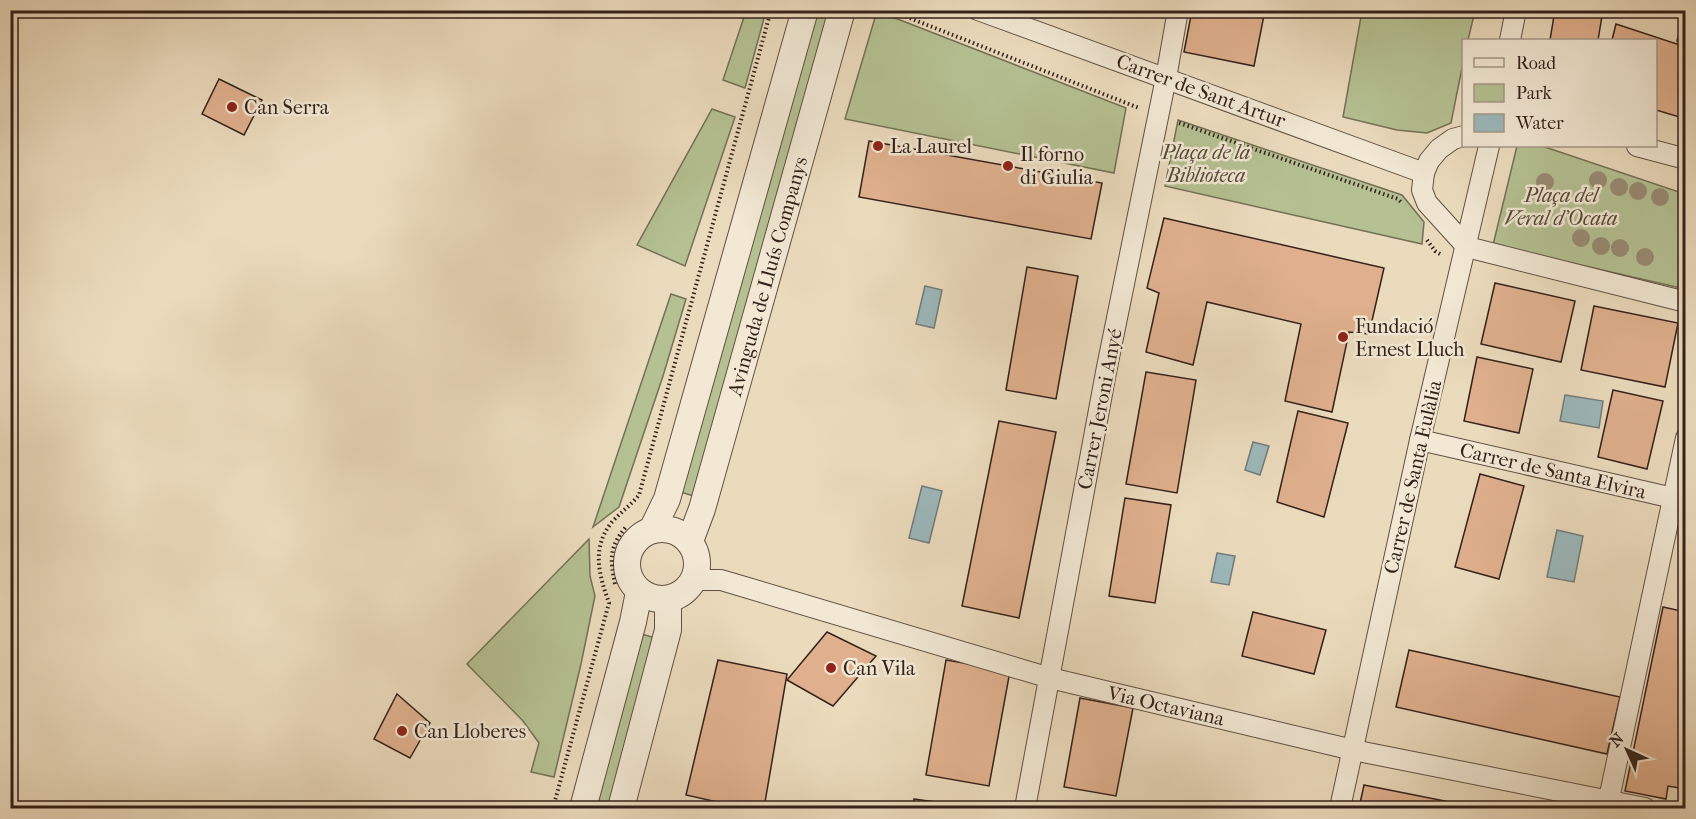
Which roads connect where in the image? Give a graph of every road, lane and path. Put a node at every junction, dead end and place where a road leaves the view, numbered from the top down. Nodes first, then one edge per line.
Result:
1 (771, 10) edge
2 (805, 10) edge
3 (842, 10) edge
4 (978, 10) edge
5 (1178, 10) edge
6 (1516, 10) edge
7 (1510, 39) edge
8 (1166, 78) junction
9 (1462, 137) edge
10 (1489, 147) edge
11 (1641, 147) edge
12 (1686, 159) edge
13 (1424, 173) junction
14 (1467, 247) junction
15 (1686, 302) edge
16 (1686, 438) edge
17 (1420, 440) junction
18 (1679, 500) edge
19 (652, 530) junction
20 (690, 542) junction
21 (694, 580) junction
22 (639, 591) junction
23 (668, 599) junction
24 (1050, 678) junction
25 (1353, 750) junction
26 (1608, 804) edge
27 (553, 808) edge
28 (583, 808) edge
29 (621, 808) edge
30 (1025, 808) edge
31 (1340, 808) edge
32 (1645, 808) edge

1 - 27 path
2 - 19 street, Avinguda de Lluís Companys
3 - 20 street, Avinguda de Lluís Companys
4 - 8 street, Carrer de Sant Artur
5 - 8 street, Carrer Jeroni Anyé
6 - 7 street
8 - 13 street, Carrer de Sant Artur
8 - 24 street, Carrer Jeroni Anyé
9 - 13 street
10 - 14 street, Carrer de Santa Eulàlia
11 - 12 street
13 - 14 street
14 - 15 street
14 - 17 street, Carrer de Santa Eulàlia
16 - 18 street
17 - 18 street, Carrer de Santa Elvira
17 - 25 street, Carrer de Santa Eulàlia
18 - 26 street
19 - 20 street
19 - 22 street
20 - 21 street
21 - 23 street
21 - 24 street, Via Octaviana
22 - 23 street
22 - 28 street
23 - 29 street
24 - 25 street, Via Octaviana
24 - 30 street, Carrer Jeroni Anyé
25 - 26 street, Via Octaviana
25 - 31 street, Carrer de Santa Eulàlia
26 - 32 street, Via Octaviana

